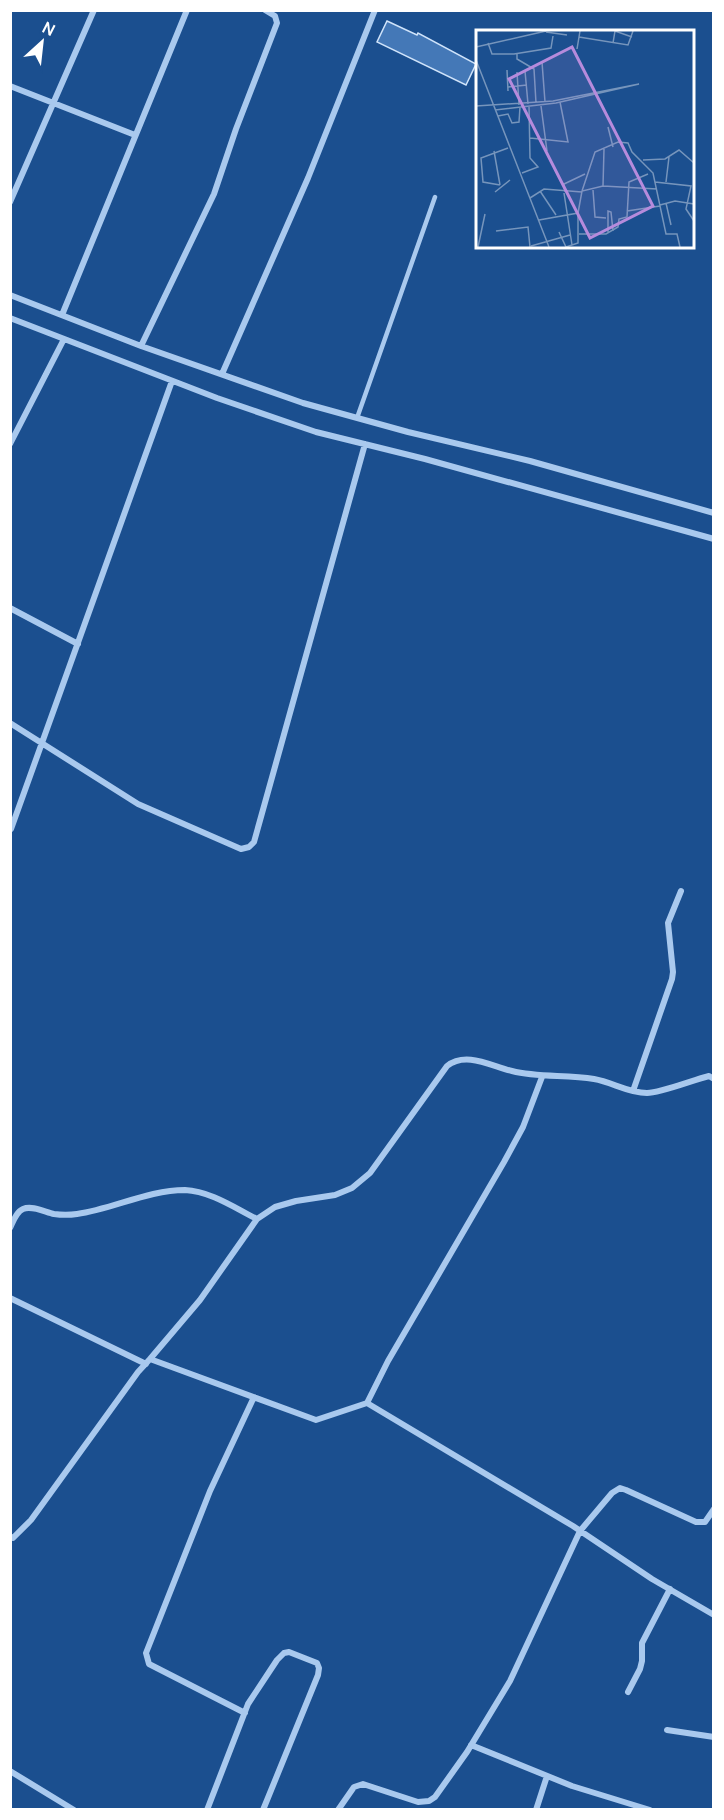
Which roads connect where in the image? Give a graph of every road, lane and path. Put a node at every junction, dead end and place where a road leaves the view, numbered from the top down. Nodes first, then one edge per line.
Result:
1 (94, 10) edge
2 (187, 10) edge
3 (265, 10) edge
4 (375, 10) edge
5 (10, 86) edge
6 (54, 102) junction
7 (135, 135) junction
8 (435, 196) dead end
9 (10, 202) edge
10 (10, 295) edge
11 (62, 315) junction
12 (10, 318) edge
13 (64, 339) junction
14 (141, 346) junction
15 (222, 374) junction
16 (172, 381) junction
17 (357, 418) junction
18 (10, 444) edge
19 (365, 444) junction
20 (714, 513) edge
21 (714, 539) edge
22 (10, 608) edge
23 (78, 644) junction
24 (10, 723) edge
25 (43, 742) junction
26 (11, 829) edge
27 (681, 891) dead end
28 (542, 1077) junction
29 (714, 1079) edge
30 (633, 1091) junction
31 (257, 1219) junction
32 (10, 1228) edge
33 (10, 1298) edge
34 (148, 1361) junction
35 (254, 1397) junction
36 (367, 1403) junction
37 (714, 1509) edge
38 (580, 1531) junction
39 (12, 1540) edge
40 (670, 1589) junction
41 (714, 1615) edge
42 (628, 1692) dead end
43 (245, 1713) junction
44 (667, 1730) dead end
45 (714, 1737) edge
46 (471, 1745) junction
47 (10, 1771) edge
48 (547, 1776) junction
49 (71, 1809) edge
50 (207, 1809) edge
51 (263, 1809) edge
52 (338, 1809) edge
53 (536, 1809) edge
54 (650, 1809) edge

1 - 6 street
2 - 7 street
3 - 14 street
4 - 15 street
5 - 6 street
6 - 7 street
6 - 9 street
7 - 11 street
8 - 17 lane
10 - 11 street
11 - 14 street
12 - 13 street
13 - 16 street
13 - 18 street
14 - 15 street
15 - 17 street
16 - 19 street
16 - 23 street
17 - 20 street
19 - 21 street
19 - 25 street
22 - 23 street
23 - 25 street
24 - 25 street
25 - 26 street
27 - 30 street
28 - 30 street
28 - 31 street
28 - 36 street
29 - 30 street
31 - 32 street
31 - 34 street
33 - 34 street
34 - 35 street
34 - 39 street
35 - 36 street
35 - 43 street
36 - 38 street
37 - 38 street
38 - 40 street
38 - 46 street
40 - 41 street
40 - 42 street
43 - 50 street
43 - 51 street
44 - 45 street
46 - 48 street
46 - 52 street
47 - 49 street
48 - 53 street
48 - 54 street

